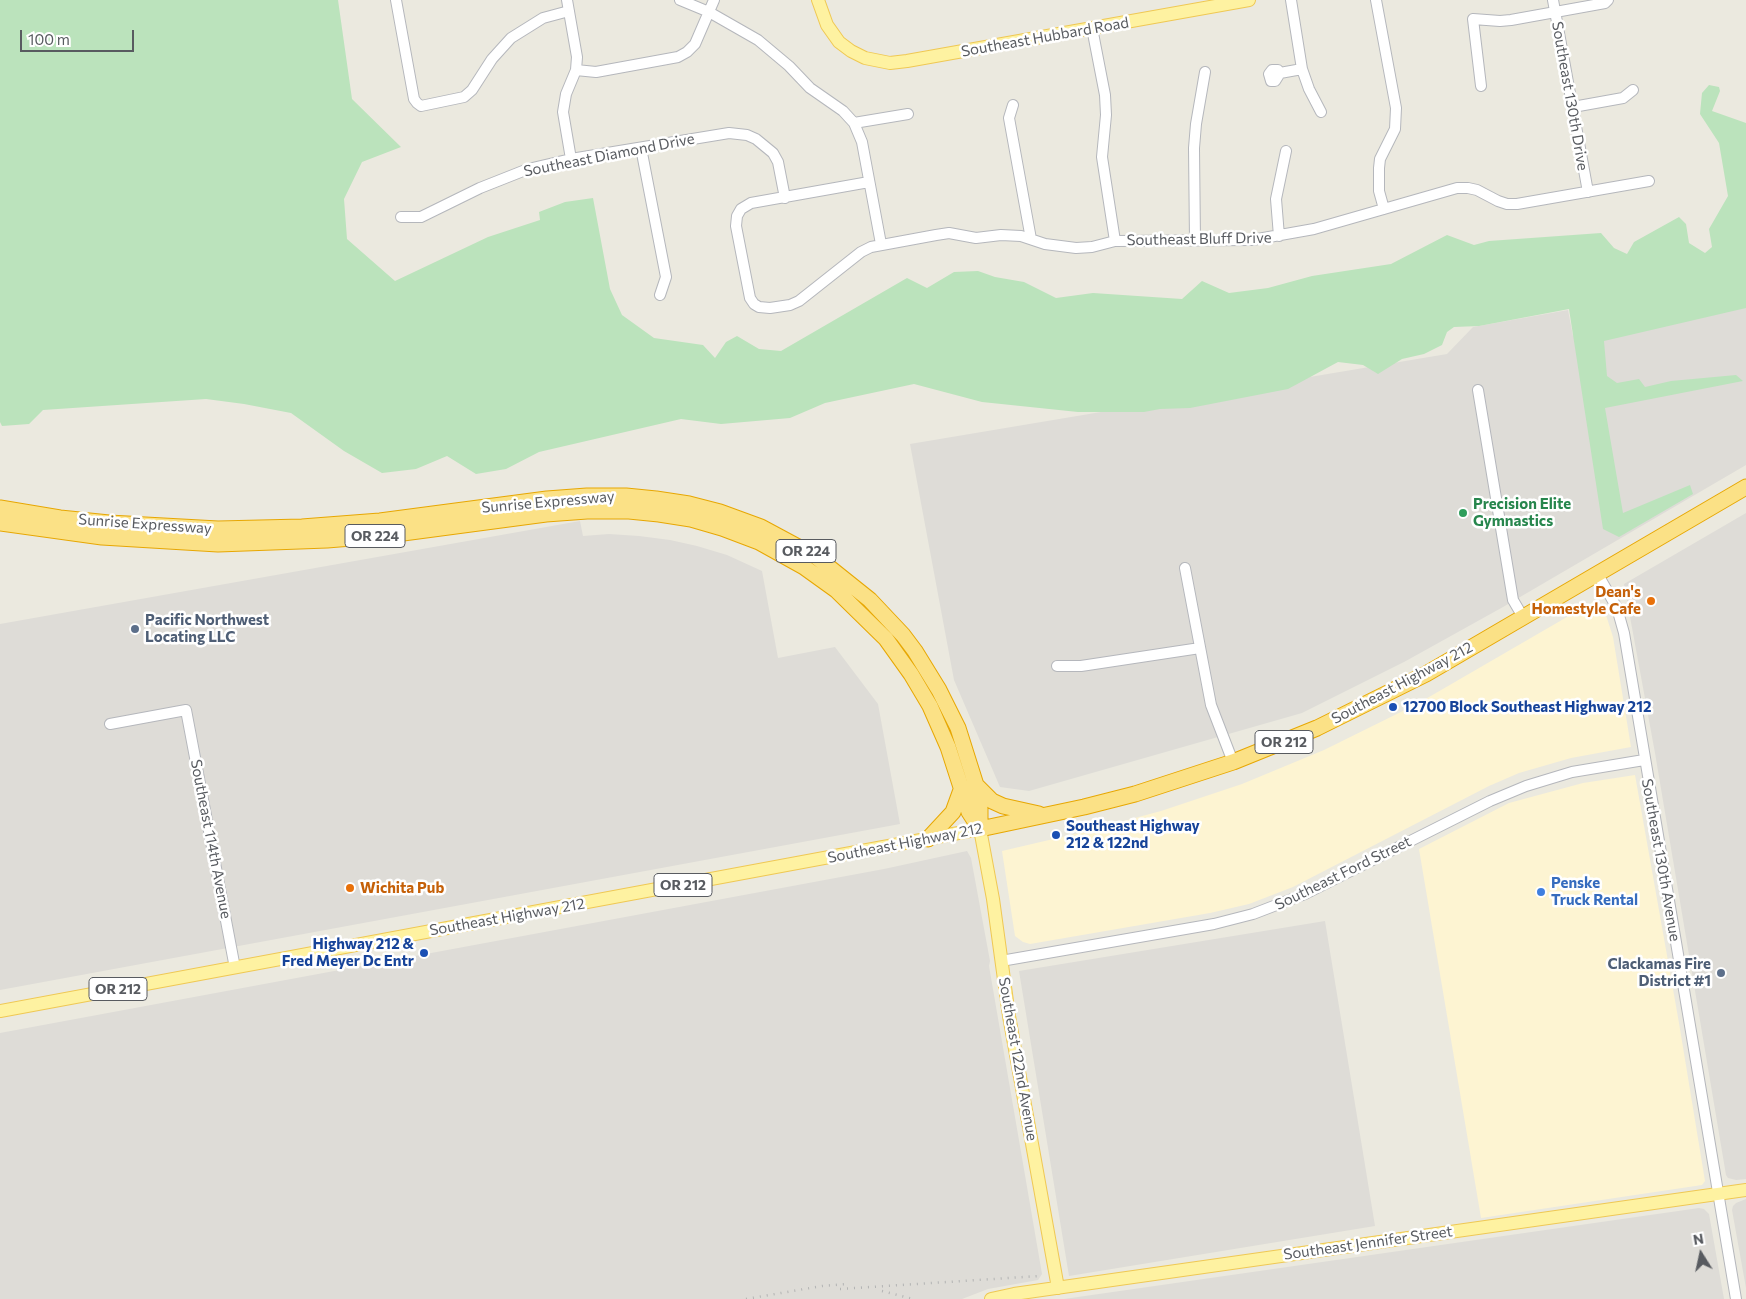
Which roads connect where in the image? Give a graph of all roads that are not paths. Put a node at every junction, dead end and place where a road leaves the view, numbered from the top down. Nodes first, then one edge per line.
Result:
1 (396, 0) edge
2 (567, 0) edge
3 (680, 0) edge
4 (714, 0) edge
5 (818, 0) edge
6 (1249, 0) edge
7 (1291, 0) edge
8 (1376, 0) edge
9 (1553, 0) edge
10 (1608, 0) edge
11 (569, 11) junction
12 (709, 12) junction
13 (1555, 12) junction
14 (1092, 28) junction
15 (1302, 69) junction
16 (576, 70) junction
17 (1204, 72) dead end
18 (1280, 73) dead end
19 (1481, 86) dead end
20 (1633, 90) dead end
21 (1013, 105) dead end
22 (1573, 107) junction
23 (1321, 112) dead end
24 (908, 114) dead end
25 (854, 123) junction
26 (641, 148) junction
27 (1286, 151) dead end
28 (571, 159) junction
29 (1649, 181) dead end
30 (869, 182) junction
31 (1588, 192) junction
32 (785, 198) junction
33 (1384, 208) junction
34 (401, 217) dead end
35 (1279, 236) junction
36 (1032, 239) junction
37 (1114, 240) junction
38 (1195, 240) junction
39 (881, 244) junction
40 (660, 295) dead end
41 (1478, 390) dead end
42 (1746, 487) edge
43 (0, 508) edge
44 (0, 523) edge
45 (1185, 568) dead end
46 (1597, 573) junction
47 (1522, 617) junction
48 (1200, 648) junction
49 (1057, 666) dead end
50 (110, 724) dead end
51 (1644, 760) junction
52 (1233, 762) junction
53 (976, 785) junction
54 (961, 790) junction
55 (1046, 816) junction
56 (980, 829) junction
57 (928, 839) junction
58 (1002, 961) junction
59 (235, 968) junction
60 (0, 1011) edge
61 (1746, 1190) edge
62 (1718, 1194) junction
63 (1058, 1288) junction
64 (991, 1299) edge
65 (1736, 1299) edge

1 - 11 street
2 - 11 street
3 - 12 street
4 - 12 street
5 - 14 main road, Southeast Hubbard Road
6 - 14 main road, Southeast Hubbard Road
7 - 15 street
8 - 33 street
9 - 13 street, Southeast 130th Drive
10 - 13 street
11 - 16 street
12 - 16 street
12 - 25 street
13 - 19 street
13 - 22 street, Southeast 130th Drive
14 - 37 street
15 - 18 street
15 - 23 street
16 - 28 street
17 - 38 street
20 - 22 street
21 - 36 street
22 - 31 street, Southeast 130th Drive
24 - 25 street
25 - 30 street
26 - 28 street, Southeast Diamond Drive
26 - 32 street, Southeast Diamond Drive
26 - 40 street
27 - 35 street
28 - 34 street, Southeast Diamond Drive
29 - 31 street, Southeast Bluff Drive
30 - 32 street
30 - 39 street
31 - 33 street, Southeast Bluff Drive
32 - 39 street, Southeast Bluff Drive
33 - 35 street, Southeast Bluff Drive
35 - 38 street, Southeast Bluff Drive
36 - 37 street, Southeast Bluff Drive
36 - 39 street, Southeast Bluff Drive
37 - 38 street, Southeast Bluff Drive
41 - 47 street
42 - 46 highway, Southeast Highway 212 / OR 212
43 - 53 highway, Sunrise Expressway / OR 224
44 - 54 highway, Sunrise Expressway / OR 224
45 - 48 street
46 - 47 highway, Southeast Highway 212 / OR 212
46 - 51 street, Southeast 130th Avenue
47 - 52 highway, Southeast Highway 212 / OR 212
48 - 49 street
48 - 52 street
50 - 59 street, Southeast 114th Avenue
51 - 58 street, Southeast Ford Street
51 - 62 street, Southeast 130th Avenue
52 - 55 highway, Southeast Highway 212 / OR 212
53 - 55 highway, OR 224
53 - 56 highway, Sunrise Expressway / OR 224
54 - 56 highway, Sunrise Expressway / OR 224
54 - 57 highway
55 - 56 highway, Southeast Highway 212 / OR 212
56 - 57 main road, Southeast Highway 212 / OR 212
56 - 58 main road, Southeast 122nd Avenue
57 - 59 main road, Southeast Highway 212 / OR 212
58 - 63 main road, Southeast 122nd Avenue
59 - 60 main road, Southeast Highway 212 / OR 212
61 - 62 main road, Southeast Jennifer Street
62 - 63 main road, Southeast Jennifer Street
62 - 65 street, Southeast 130th Avenue
63 - 64 main road, Southeast Jennifer Street

